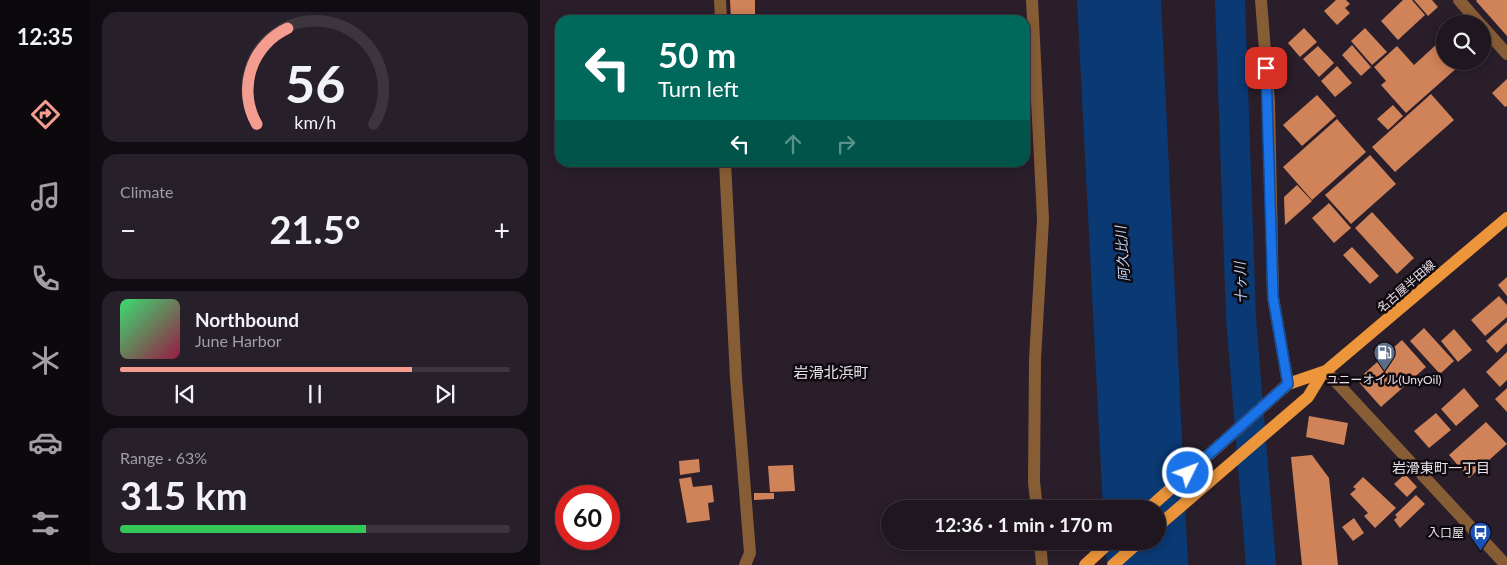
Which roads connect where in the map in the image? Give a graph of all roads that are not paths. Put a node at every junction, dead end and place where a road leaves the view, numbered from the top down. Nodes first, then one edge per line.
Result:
1 (720, 0) edge
2 (1032, 0) edge
3 (1261, 0) edge
4 (1459, 0) edge
5 (721, 15) edge
6 (1473, 15) edge
7 (1491, 35) edge
8 (1507, 54) edge
9 (725, 167) edge
10 (1507, 218) edge
11 (1324, 373) junction
12 (1288, 384) junction
13 (1036, 500) edge
14 (1158, 500) edge
15 (1166, 519) edge
16 (1041, 550) edge
17 (1101, 550) edge
18 (1130, 550) edge
19 (1086, 564) edge
20 (745, 565) edge
21 (1042, 565) edge
22 (1113, 565) edge
23 (1506, 565) edge

1 - 5 street
2 - 13 street
3 - 12 street
4 - 6 street
7 - 8 street
9 - 20 street
10 - 11 main road, 名古屋半田線
11 - 12 main road, 名古屋半田線
11 - 15 main road, 名古屋半田線
11 - 23 street
12 - 14 main road, 名古屋半田線
16 - 21 street
17 - 19 main road
18 - 22 main road

